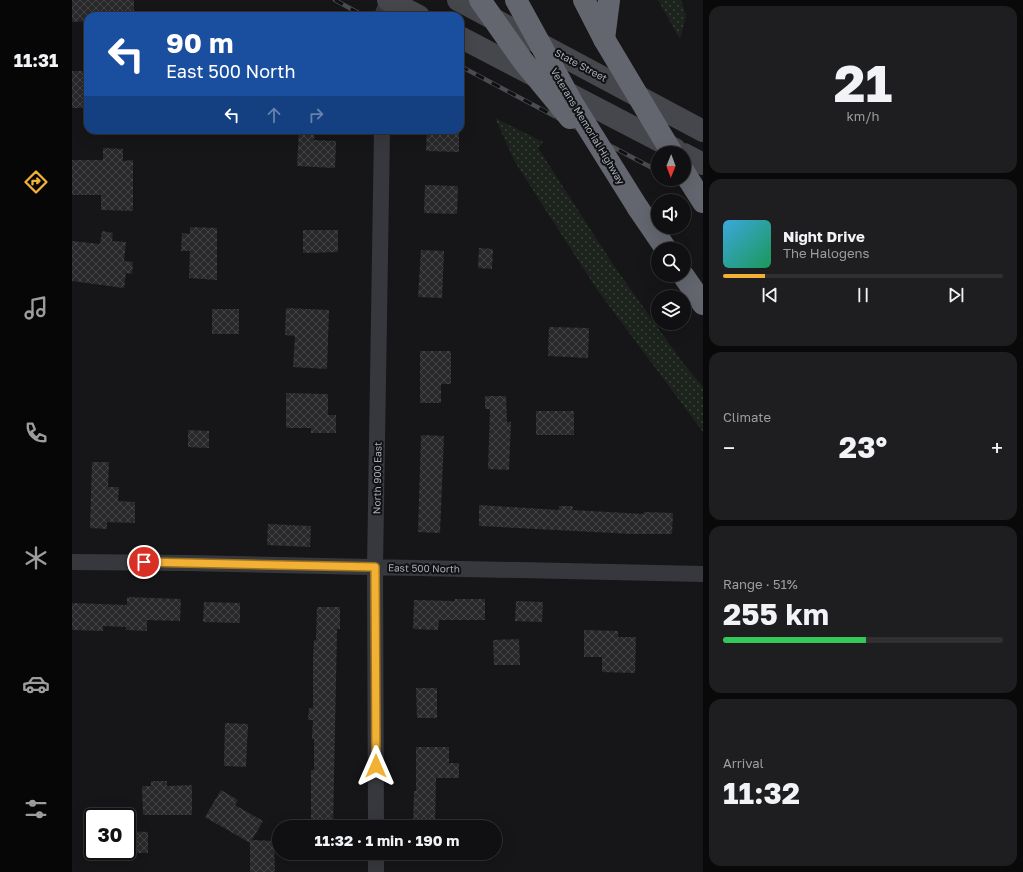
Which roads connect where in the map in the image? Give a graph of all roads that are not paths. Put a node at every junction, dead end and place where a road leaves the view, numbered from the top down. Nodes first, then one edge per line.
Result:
1 (388, 0) edge
2 (458, 0) edge
3 (480, 0) edge
4 (516, 0) edge
5 (584, 0) edge
6 (610, 0) edge
7 (384, 12) edge
8 (411, 12) edge
9 (464, 39) edge
10 (604, 39) junction
11 (703, 131) edge
12 (382, 134) edge
13 (668, 146) edge
14 (670, 146) edge
15 (605, 156) junction
16 (691, 157) edge
17 (703, 164) edge
18 (691, 183) edge
19 (703, 202) edge
20 (661, 242) edge
21 (688, 282) edge
22 (703, 304) edge
23 (72, 562) edge
24 (375, 567) junction
25 (703, 574) edge
26 (376, 820) edge
27 (376, 860) edge
28 (376, 872) edge

1 - 7 street
1 - 8 main road
2 - 11 main road, State Street
3 - 15 highway, bridge
4 - 15 highway, Veterans Memorial Highway, bridge
5 - 10 highway
6 - 10 highway
9 - 14 main road
10 - 13 highway, bridge
12 - 24 street, North 900 East
15 - 20 highway, Veterans Memorial Highway, bridge
16 - 17 main road
18 - 19 highway, bridge
21 - 22 highway
23 - 24 street, East 500 North
24 - 25 street, East 500 North
24 - 26 street, North 900 East
27 - 28 street

